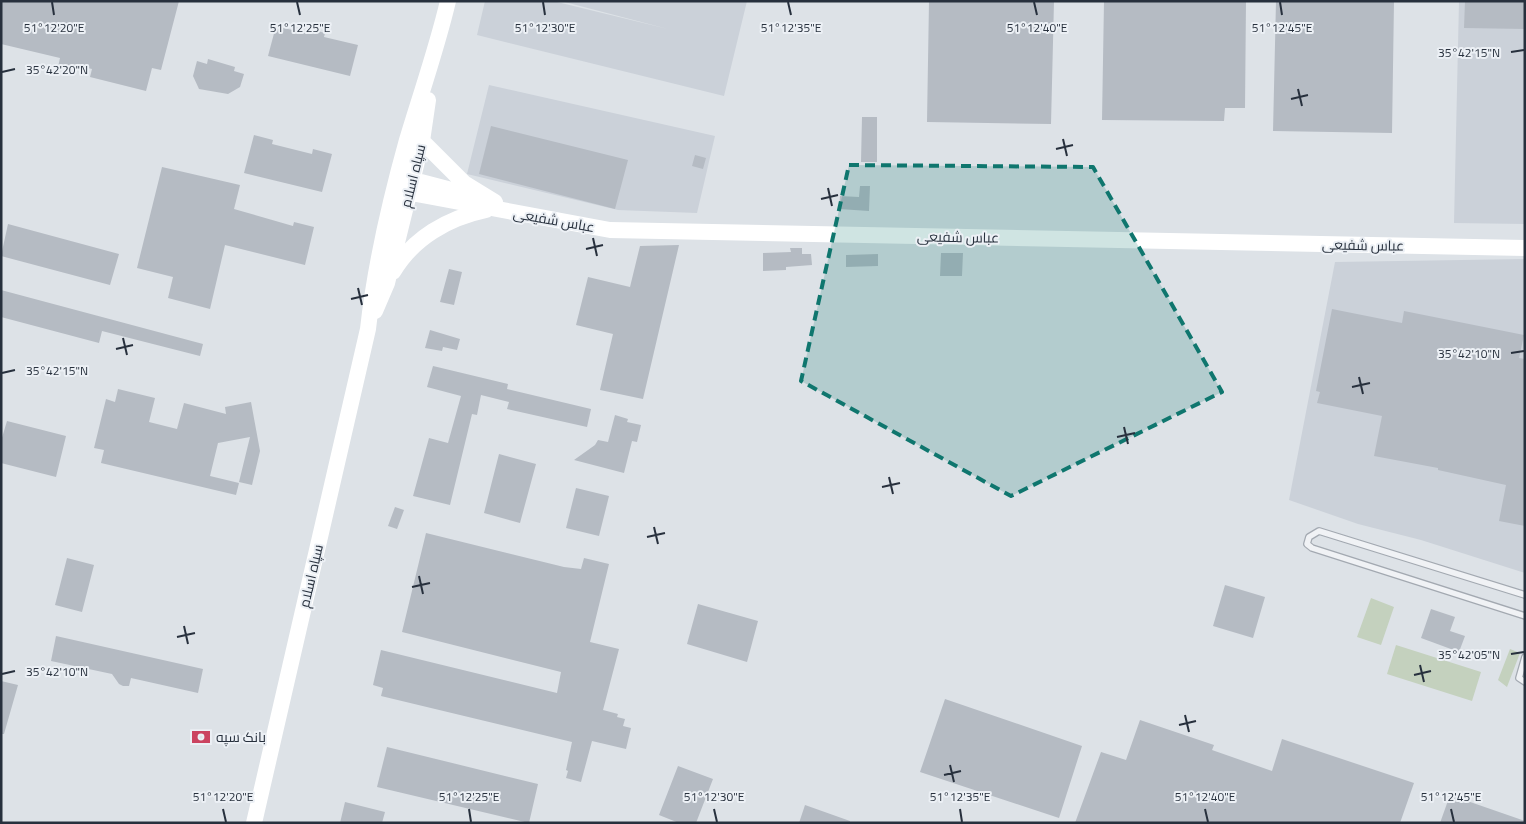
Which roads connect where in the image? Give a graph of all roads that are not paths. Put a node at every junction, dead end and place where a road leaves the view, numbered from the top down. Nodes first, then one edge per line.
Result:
1 (448, 1) edge
2 (437, 47) junction
3 (422, 141) junction
4 (404, 185) junction
5 (494, 205) junction
6 (1525, 237) edge
7 (1525, 248) edge
8 (387, 283) junction
9 (368, 329) junction
10 (1525, 595) edge
11 (1525, 616) edge
12 (1525, 657) edge
13 (1525, 682) edge
14 (254, 823) edge

1 - 2 main road, سپاه اسلام
2 - 3 main road, سپاه اسلام
2 - 4 main road, سپاه اسلام
3 - 4 main road, سپاه اسلام
3 - 5 main road
4 - 5 main road, عباس شفیعی
4 - 8 main road, سپاه اسلام
4 - 9 main road, سپاه اسلام
5 - 6 main road, عباس شفیعی
5 - 7 main road, عباس شفیعی
5 - 8 main road
8 - 9 main road, سپاه اسلام
9 - 14 main road, سپاه اسلام
10 - 11 lane
12 - 13 lane

